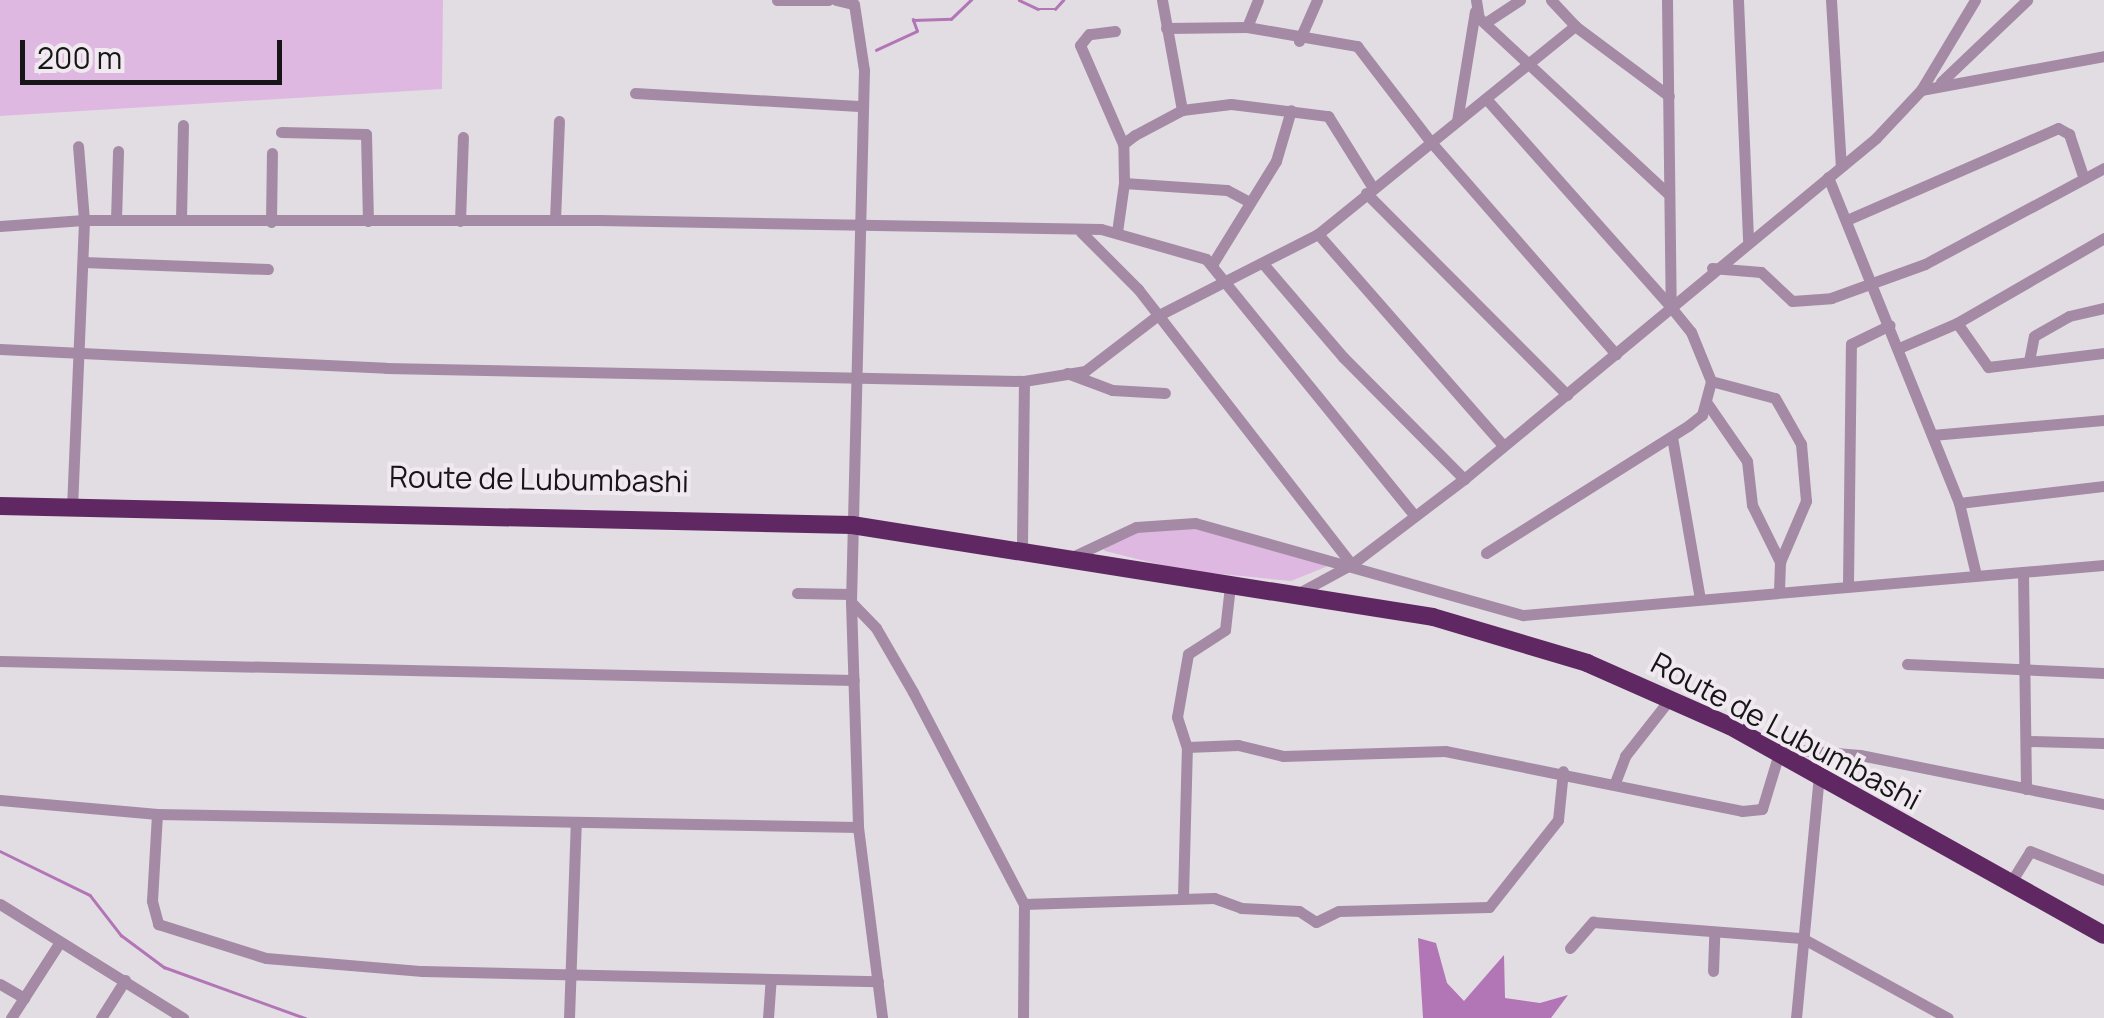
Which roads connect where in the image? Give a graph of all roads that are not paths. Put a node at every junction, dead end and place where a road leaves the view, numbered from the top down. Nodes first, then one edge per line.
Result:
1 (776, 0) edge
2 (832, 0) edge
3 (1162, 0) edge
4 (1258, 0) edge
5 (1318, 0) edge
6 (1520, 0) edge
7 (1551, 0) edge
8 (1667, 0) edge
9 (1738, 0) edge
10 (1831, 0) edge
11 (2027, 0) edge
12 (1972, 1) edge
13 (854, 2) edge
14 (1476, 5) edge
15 (1485, 22) junction
16 (1575, 26) junction
17 (1247, 27) junction
18 (1166, 28) junction
19 (1116, 31) dead end
20 (1300, 41) junction
21 (2104, 56) edge
22 (1533, 63) junction
23 (1941, 82) junction
24 (1921, 90) junction
25 (635, 93) dead end
26 (1670, 96) junction
27 (1488, 100) junction
28 (859, 106) junction
29 (1182, 110) junction
30 (1291, 110) junction
31 (558, 121) dead end
32 (1457, 121) junction
33 (183, 125) dead end
34 (282, 132) dead end
35 (463, 137) dead end
36 (1430, 142) junction
37 (1123, 144) junction
38 (78, 146) dead end
39 (118, 152) dead end
40 (272, 153) dead end
41 (1841, 166) junction
42 (2104, 168) edge
43 (1828, 176) junction
44 (2084, 179) junction
45 (1124, 182) junction
46 (1370, 190) junction
47 (1667, 193) junction
48 (1248, 201) junction
49 (181, 219) junction
50 (1849, 219) junction
51 (84, 220) junction
52 (116, 220) junction
53 (555, 220) junction
54 (368, 221) junction
55 (460, 221) junction
56 (271, 222) junction
57 (858, 223) junction
58 (0, 226) edge
59 (1081, 232) junction
60 (1118, 232) junction
61 (1318, 234) junction
62 (2104, 238) edge
63 (1748, 240) junction
64 (83, 262) junction
65 (1213, 263) junction
66 (1265, 266) junction
67 (1712, 268) junction
68 (268, 269) dead end
69 (1224, 282) junction
70 (1874, 286) junction
71 (1671, 307) junction
72 (2104, 308) edge
73 (1158, 316) junction
74 (1890, 324) junction
75 (1957, 324) junction
76 (1900, 348) junction
77 (0, 350) edge
78 (76, 352) junction
79 (2104, 353) edge
80 (1616, 354) junction
81 (2028, 361) junction
82 (1065, 372) junction
83 (857, 378) junction
84 (1024, 381) junction
85 (1711, 381) junction
86 (1164, 394) dead end
87 (1567, 394) junction
88 (1707, 403) junction
89 (2104, 420) edge
90 (1672, 436) junction
91 (1932, 436) junction
92 (1502, 444) junction
93 (1464, 478) junction
94 (2104, 486) edge
95 (0, 502) edge
96 (72, 503) junction
97 (1959, 504) junction
98 (1415, 516) junction
99 (853, 521) junction
100 (1022, 544) junction
101 (1486, 553) dead end
102 (1070, 558) junction
103 (1780, 562) junction
104 (1352, 564) junction
105 (2104, 564) edge
106 (2023, 572) junction
107 (1976, 575) junction
108 (1848, 584) junction
109 (1230, 586) junction
110 (1779, 591) junction
111 (797, 593) dead end
112 (1295, 594) junction
113 (851, 598) junction
114 (1700, 600) junction
115 (0, 661) edge
116 (1907, 664) dead end
117 (2028, 673) junction
118 (2104, 673) edge
119 (854, 680) junction
120 (1670, 700) junction
121 (2028, 740) junction
122 (2104, 743) edge
123 (1187, 747) junction
124 (1774, 751) junction
125 (1563, 771) junction
126 (1820, 776) junction
127 (1616, 780) junction
128 (2026, 789) junction
129 (0, 800) edge
130 (2104, 804) edge
131 (157, 814) junction
132 (576, 822) junction
133 (858, 827) junction
134 (2104, 880) edge
135 (2011, 882) junction
136 (1183, 897) junction
137 (0, 904) edge
138 (1024, 904) junction
139 (1714, 933) junction
140 (2104, 935) edge
141 (1802, 938) junction
142 (60, 942) junction
143 (1570, 948) dead end
144 (1713, 971) dead end
145 (569, 975) junction
146 (771, 979) junction
147 (125, 980) junction
148 (878, 981) junction
149 (0, 984) edge
150 (24, 998) junction
151 (11, 1018) edge
152 (101, 1018) edge
153 (183, 1018) edge
154 (569, 1018) edge
155 (768, 1018) edge
156 (882, 1018) edge
157 (1023, 1018) edge
158 (1796, 1018) edge
159 (1948, 1018) edge

1 - 2 street
2 - 13 street
3 - 18 street
4 - 17 street
5 - 20 street
6 - 15 street
7 - 16 street
8 - 26 street
9 - 63 street
10 - 41 street
11 - 23 street
12 - 24 street
13 - 28 street
14 - 15 street
14 - 32 street
15 - 22 street
16 - 22 street
16 - 26 street
17 - 18 street
17 - 20 street
18 - 29 street
19 - 37 street
20 - 36 street
21 - 23 street
22 - 27 street
22 - 47 street
23 - 24 street
24 - 41 street
25 - 28 street
26 - 47 street
27 - 32 street
27 - 71 street
28 - 57 street
29 - 30 street
29 - 37 street
30 - 46 street
30 - 48 street
31 - 53 street
32 - 36 street
33 - 49 street
34 - 54 street
35 - 55 street
36 - 46 street
36 - 80 street
37 - 45 street
38 - 51 street
39 - 52 street
40 - 56 street
41 - 43 street
42 - 44 street
43 - 50 street
43 - 63 street
44 - 50 street
44 - 70 street
45 - 48 street
45 - 60 street
46 - 61 street
46 - 87 street
47 - 71 street
48 - 65 street
49 - 52 street
49 - 56 street
50 - 70 street
51 - 52 street
51 - 58 street
51 - 64 street
53 - 55 street
53 - 57 street
54 - 55 street
54 - 56 street
57 - 59 street
57 - 83 street
59 - 60 street
59 - 73 street
60 - 65 street
61 - 66 street
61 - 92 street
62 - 75 street
63 - 67 street
64 - 68 street
64 - 78 street
65 - 69 street
66 - 69 street
66 - 93 street
67 - 70 street
67 - 71 street
69 - 73 street
69 - 98 street
70 - 74 street
71 - 80 street
71 - 85 street
72 - 81 street
73 - 82 street
73 - 104 street
74 - 76 street
74 - 108 street
75 - 76 street
75 - 81 street
76 - 91 street
77 - 78 street
78 - 83 street
78 - 96 street
79 - 81 street
80 - 87 street
82 - 84 street
82 - 86 street
83 - 84 street
83 - 99 street
84 - 100 street
85 - 88 street
85 - 103 street
87 - 92 street
88 - 90 street
88 - 103 street
89 - 91 street
90 - 101 street
90 - 114 street
91 - 97 street
92 - 93 street
93 - 98 street
94 - 97 street
95 - 96 highway, Route de Lubumbashi
96 - 99 highway, Route de Lubumbashi
97 - 107 street
98 - 104 street
99 - 100 highway, Route de Lubumbashi
99 - 102 highway, Route de Lubumbashi
99 - 113 street
100 - 102 highway, Route de Lubumbashi
102 - 104 street
102 - 109 highway, Route de Lubumbashi
103 - 110 street
104 - 112 street
104 - 114 street
105 - 106 street
106 - 107 street
106 - 117 street
107 - 108 street
108 - 110 street
109 - 112 highway, Route de Lubumbashi
109 - 123 street
110 - 114 street
111 - 113 street
112 - 120 highway, Route de Lubumbashi
113 - 119 street
113 - 138 street
115 - 119 street
116 - 117 street
117 - 118 street
117 - 121 street
119 - 133 street
120 - 124 highway, Route de Lubumbashi
120 - 127 street
121 - 122 street
121 - 128 street
123 - 125 street
123 - 136 street
124 - 126 highway, Route de Lubumbashi
124 - 127 street
124 - 128 street
125 - 127 street
125 - 136 street
126 - 135 highway, Route de Lubumbashi
126 - 141 street
128 - 130 street
129 - 131 street
131 - 132 street
131 - 145 street
132 - 133 street
132 - 145 street
133 - 148 street
134 - 135 street
135 - 140 highway, Route de Lubumbashi
136 - 138 street
137 - 142 street
138 - 157 street
139 - 141 street
139 - 143 street
139 - 144 street
141 - 158 street
141 - 159 street
142 - 147 street
142 - 150 street
145 - 146 street
145 - 154 street
146 - 148 street
146 - 155 street
147 - 152 street
147 - 153 street
148 - 156 street
149 - 150 street
150 - 151 street

